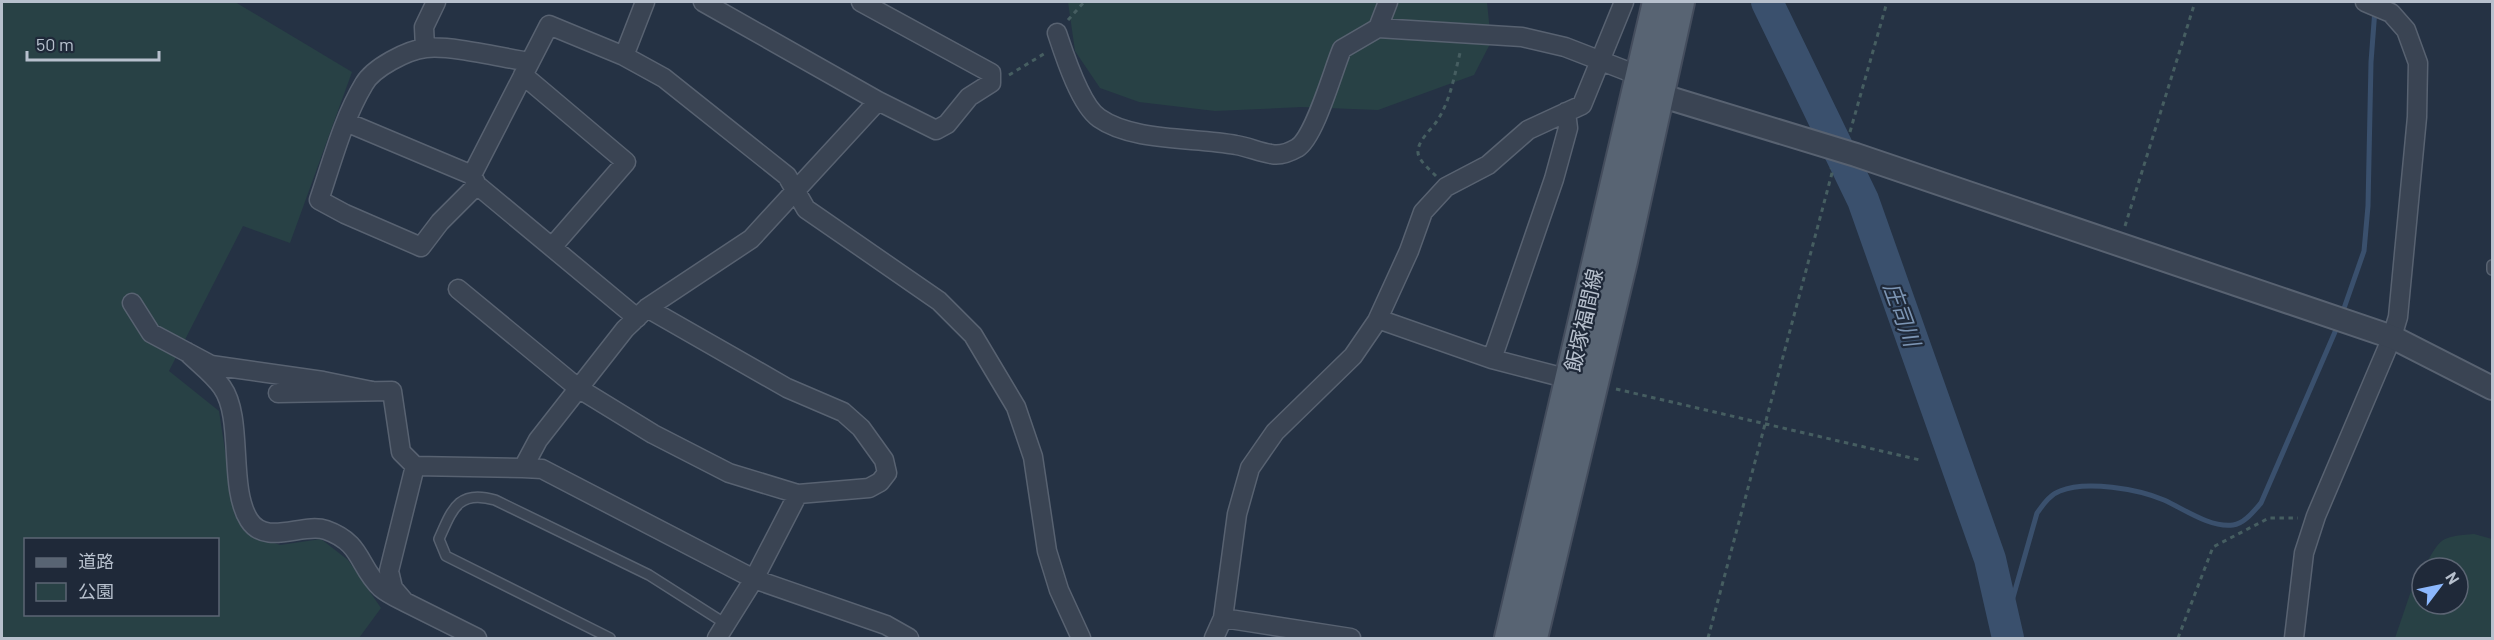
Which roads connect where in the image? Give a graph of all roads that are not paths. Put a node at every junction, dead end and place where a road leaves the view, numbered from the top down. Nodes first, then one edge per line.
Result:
1 (436, 2) edge
2 (645, 2) edge
3 (703, 2) edge
4 (861, 2) edge
5 (1388, 2) edge
6 (1624, 2) edge
7 (1657, 2) edge
8 (1680, 2) edge
9 (2365, 2) edge
10 (2393, 8) edge
11 (1378, 28) junction
12 (1059, 38) road end
13 (425, 48) junction
14 (624, 56) junction
15 (1602, 60) junction
16 (527, 68) junction
17 (1646, 87) junction
18 (878, 101) junction
19 (1566, 112) junction
20 (346, 122) junction
21 (474, 180) junction
22 (795, 193) junction
23 (552, 247) junction
24 (2493, 265) edge
25 (2493, 270) edge
26 (458, 290) dead end
27 (132, 303) dead end
28 (642, 313) junction
29 (1378, 319) junction
30 (2392, 337) junction
31 (187, 352) junction
32 (1492, 359) junction
33 (1581, 382) junction
34 (578, 388) junction
35 (2493, 388) edge
36 (372, 391) junction
37 (278, 393) dead end
38 (415, 466) junction
39 (524, 468) junction
40 (798, 494) junction
41 (754, 579) junction
42 (405, 603) junction
43 (1223, 618) junction
44 (722, 632) edge
45 (477, 639) edge
46 (610, 639) edge
47 (909, 639) edge
48 (1081, 639) edge
49 (1214, 639) edge
50 (1351, 639) edge
51 (1509, 639) edge
52 (1533, 639) edge
53 (2294, 639) edge

1 - 13 street
2 - 14 street
3 - 18 street
4 - 18 street
5 - 11 street
6 - 15 street
7 - 17 main road, 飯塚福間線
8 - 17 main road, 飯塚福間線
9 - 10 street
10 - 30 street
11 - 12 street
11 - 15 street
13 - 16 street
13 - 20 street
14 - 16 street
14 - 22 street
15 - 17 street
15 - 19 street
16 - 21 street
16 - 23 street
17 - 30 street
17 - 33 main road, 飯塚福間線
18 - 22 street
19 - 29 street
19 - 32 street
20 - 21 street
20 - 21 street
21 - 23 street
22 - 28 street
22 - 48 street
23 - 28 street
24 - 25 lane
26 - 34 street
27 - 31 street
28 - 34 street
28 - 40 street
29 - 32 street
29 - 43 street
30 - 35 street
30 - 53 street
31 - 36 street
31 - 42 street
32 - 33 street
33 - 51 main road, 飯塚福間線
33 - 52 main road, 飯塚福間線
34 - 39 street
34 - 40 street
36 - 37 street
36 - 38 street
38 - 39 street
38 - 42 street
39 - 41 street
40 - 41 street
41 - 44 street
41 - 47 street
42 - 45 street
43 - 49 street
43 - 50 street
44 - 46 lane

